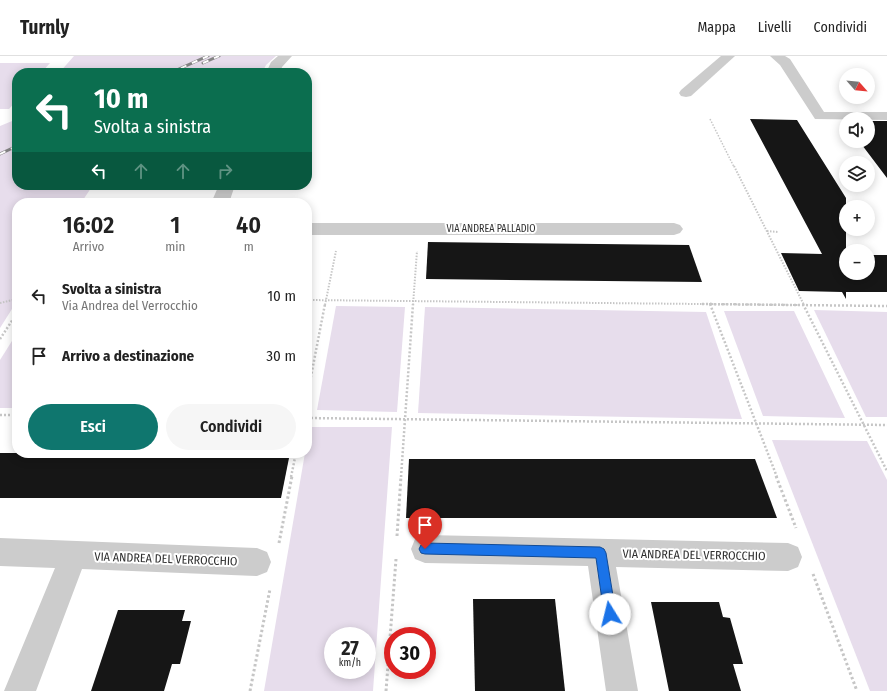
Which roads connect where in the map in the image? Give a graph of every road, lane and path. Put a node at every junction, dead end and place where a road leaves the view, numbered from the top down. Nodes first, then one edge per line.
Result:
1 (286, 56) edge
2 (729, 56) edge
3 (776, 56) edge
4 (274, 68) edge
5 (686, 93) dead end
6 (887, 116) edge
7 (710, 119) dead end
8 (312, 229) edge
9 (340, 229) junction
10 (419, 229) junction
11 (674, 229) dead end
12 (766, 231) junction
13 (778, 232) dead end
14 (12, 300) edge
15 (312, 300) edge
16 (326, 300) junction
17 (414, 301) junction
18 (0, 303) edge
19 (710, 303) junction
20 (803, 304) junction
21 (887, 306) edge
22 (12, 321) edge
23 (0, 339) edge
24 (312, 371) edge
25 (0, 414) edge
26 (12, 415) edge
27 (312, 418) edge
28 (405, 419) junction
29 (756, 424) junction
30 (864, 425) junction
31 (887, 425) edge
32 (887, 471) edge
33 (397, 542) dead end
34 (793, 546) joint
35 (425, 549) dead end
36 (0, 552) edge
37 (600, 553) junction
38 (74, 555) junction
39 (396, 557) dead end
40 (258, 562) dead end
41 (813, 572) dead end
42 (20, 691) edge
43 (386, 691) edge
44 (622, 691) edge
45 (858, 691) edge

1 - 4 street
2 - 5 street
3 - 6 street
7 - 12 path
8 - 9 street, VIA ANDREA PALLADIO
9 - 10 street, VIA ANDREA PALLADIO
9 - 16 path
10 - 11 street, VIA ANDREA PALLADIO
10 - 17 path
12 - 13 path
12 - 20 path
14 - 18 path
15 - 16 path
16 - 17 path
16 - 24 path
17 - 19 path
17 - 28 path
19 - 20 path
19 - 29 path
20 - 21 path
20 - 30 path
22 - 23 path
25 - 26 path
27 - 28 path
28 - 29 path
28 - 33 path
29 - 30 path
29 - 34 path
30 - 31 path
30 - 32 path
34 - 37 street, VIA ANDREA DEL VERROCCHIO
35 - 37 street, VIA ANDREA DEL VERROCCHIO
36 - 38 street, VIA ANDREA DEL VERROCCHIO
37 - 44 street
38 - 40 street, VIA ANDREA DEL VERROCCHIO
38 - 42 street
39 - 43 path
41 - 45 path

